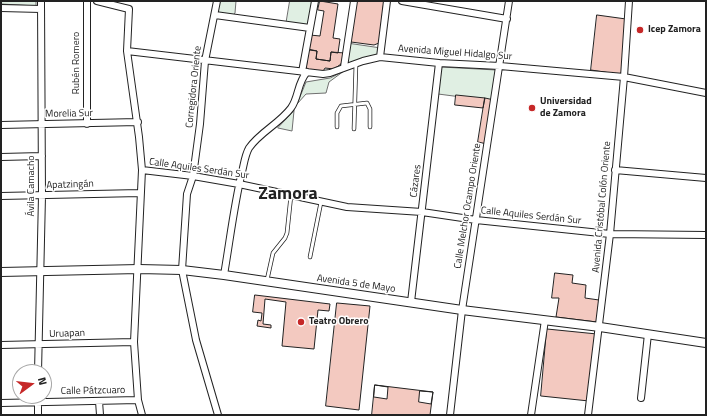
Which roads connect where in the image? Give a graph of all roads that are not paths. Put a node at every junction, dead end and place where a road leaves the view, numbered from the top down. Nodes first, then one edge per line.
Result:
1 (41, 1) edge
2 (87, 1) edge
3 (97, 1) edge
4 (217, 1) edge
5 (315, 1) edge
6 (354, 1) edge
7 (387, 1) edge
8 (402, 1) edge
9 (509, 1) edge
10 (629, 1) edge
11 (1, 8) edge
12 (41, 9) junction
13 (215, 15) junction
14 (507, 19) junction
15 (310, 28) junction
16 (127, 51) junction
17 (380, 58) junction
18 (205, 61) junction
19 (356, 63) junction
20 (439, 63) junction
21 (500, 66) junction
22 (344, 67) junction
23 (305, 72) junction
24 (624, 77) junction
25 (706, 93) edge
26 (355, 104) junction
27 (138, 122) junction
28 (87, 124) junction
29 (1, 125) edge
30 (42, 125) junction
31 (370, 127) dead end
32 (337, 128) dead end
33 (354, 129) dead end
34 (42, 156) junction
35 (1, 157) edge
36 (142, 170) junction
37 (615, 170) junction
38 (193, 176) junction
39 (706, 178) edge
40 (239, 184) junction
41 (140, 193) junction
42 (1, 196) edge
43 (42, 196) junction
44 (291, 196) junction
45 (321, 202) junction
46 (422, 212) junction
47 (476, 220) junction
48 (610, 234) junction
49 (706, 235) edge
50 (310, 257) dead end
51 (138, 269) junction
52 (182, 270) junction
53 (41, 271) junction
54 (1, 272) edge
55 (224, 275) junction
56 (266, 281) junction
57 (411, 302) junction
58 (462, 310) junction
59 (545, 320) junction
60 (600, 327) junction
61 (648, 334) junction
62 (134, 342) junction
63 (706, 343) edge
64 (1, 345) edge
65 (38, 345) junction
66 (38, 364) edge
67 (641, 398) dead end
68 (52, 399) edge
69 (138, 400) junction
70 (99, 401) junction
71 (12, 402) edge
72 (1, 403) edge
73 (38, 404) edge
74 (38, 415) edge
75 (100, 415) edge
76 (142, 415) edge
77 (218, 415) edge
78 (450, 415) edge
79 (531, 415) edge
80 (588, 415) edge

1 - 12 street, Ávila Camacho
2 - 28 street, Rubén Romero
3 - 16 street
4 - 13 street, Corregidora Oriente
5 - 15 street
6 - 22 street
7 - 17 street
8 - 14 street
9 - 14 street, Calle Melchor Ocampo Oriente
10 - 24 street, Avenida Cristóbal Colón Oriente
11 - 12 street
12 - 30 street, Ávila Camacho
13 - 15 street
13 - 18 street, Corregidora Oriente
14 - 21 street, Calle Melchor Ocampo Oriente
15 - 23 street
16 - 18 street, Avenida Miguel Hidalgo Sur
16 - 27 street
17 - 19 street, Avenida Miguel Hidalgo Sur
17 - 20 street, Avenida Miguel Hidalgo Sur
18 - 23 street, Avenida Miguel Hidalgo Sur
18 - 38 street, Corregidora Oriente
19 - 22 street, Avenida Miguel Hidalgo Sur
19 - 26 lane
20 - 21 street, Avenida Miguel Hidalgo Sur
20 - 46 street, Cázares
21 - 24 street, Avenida Miguel Hidalgo Sur
21 - 47 street, Calle Melchor Ocampo Oriente
22 - 23 street, Avenida Miguel Hidalgo Sur
23 - 40 street
24 - 25 street, Avenida Miguel Hidalgo Sur
24 - 37 street, Avenida Cristóbal Colón Oriente
26 - 31 lane
26 - 32 lane
26 - 33 lane
27 - 28 street, Morelia Sur
27 - 36 street
28 - 30 street, Morelia Sur
29 - 30 street, Morelia Sur
30 - 34 street, Ávila Camacho
34 - 35 street
34 - 43 street, Ávila Camacho
36 - 38 street, Calle Aquiles Serdán Sur
36 - 41 street
37 - 39 street
37 - 48 street, Avenida Cristóbal Colón Oriente
38 - 40 street, Calle Aquiles Serdán Sur
38 - 52 street, Corregidora Oriente
40 - 44 street, Calle Aquiles Serdán Sur
40 - 55 street
41 - 43 street, Apatzingán
41 - 51 street
42 - 43 street, Apatzingán
43 - 53 street, Ávila Camacho
44 - 45 street, Calle Aquiles Serdán Sur
44 - 56 lane
45 - 46 street, Calle Aquiles Serdán Sur
45 - 50 lane
46 - 47 street, Calle Aquiles Serdán Sur
46 - 57 street, Cázares
47 - 48 street, Calle Aquiles Serdán Sur
47 - 58 street, Calle Melchor Ocampo Oriente
48 - 49 street, Calle Aquiles Serdán Sur
48 - 60 street, Avenida Cristóbal Colón Oriente
51 - 52 street, Avenida 5 de Mayo
51 - 53 street, Avenida 5 de Mayo
51 - 62 street
52 - 55 street, Avenida 5 de Mayo
52 - 77 street, Corregidora Oriente
53 - 54 street, Avenida 5 de Mayo
53 - 65 street, Ávila Camacho
55 - 56 street, Avenida 5 de Mayo
56 - 57 street, Avenida 5 de Mayo
57 - 58 street, Avenida 5 de Mayo
58 - 59 street, Avenida 5 de Mayo
58 - 78 street, Calle Melchor Ocampo Oriente
59 - 60 street, Avenida 5 de Mayo
59 - 79 street
60 - 61 street, Avenida 5 de Mayo
60 - 80 street, Avenida Cristóbal Colón Oriente
61 - 63 street, Avenida 5 de Mayo
61 - 67 street
62 - 65 street, Uruapan
62 - 69 street
64 - 65 street, Uruapan
65 - 66 street, Ávila Camacho
68 - 70 street, Calle Pátzcuaro
69 - 70 street, Calle Pátzcuaro
69 - 76 street
70 - 75 street
71 - 72 street, Calle Pátzcuaro
73 - 74 street

